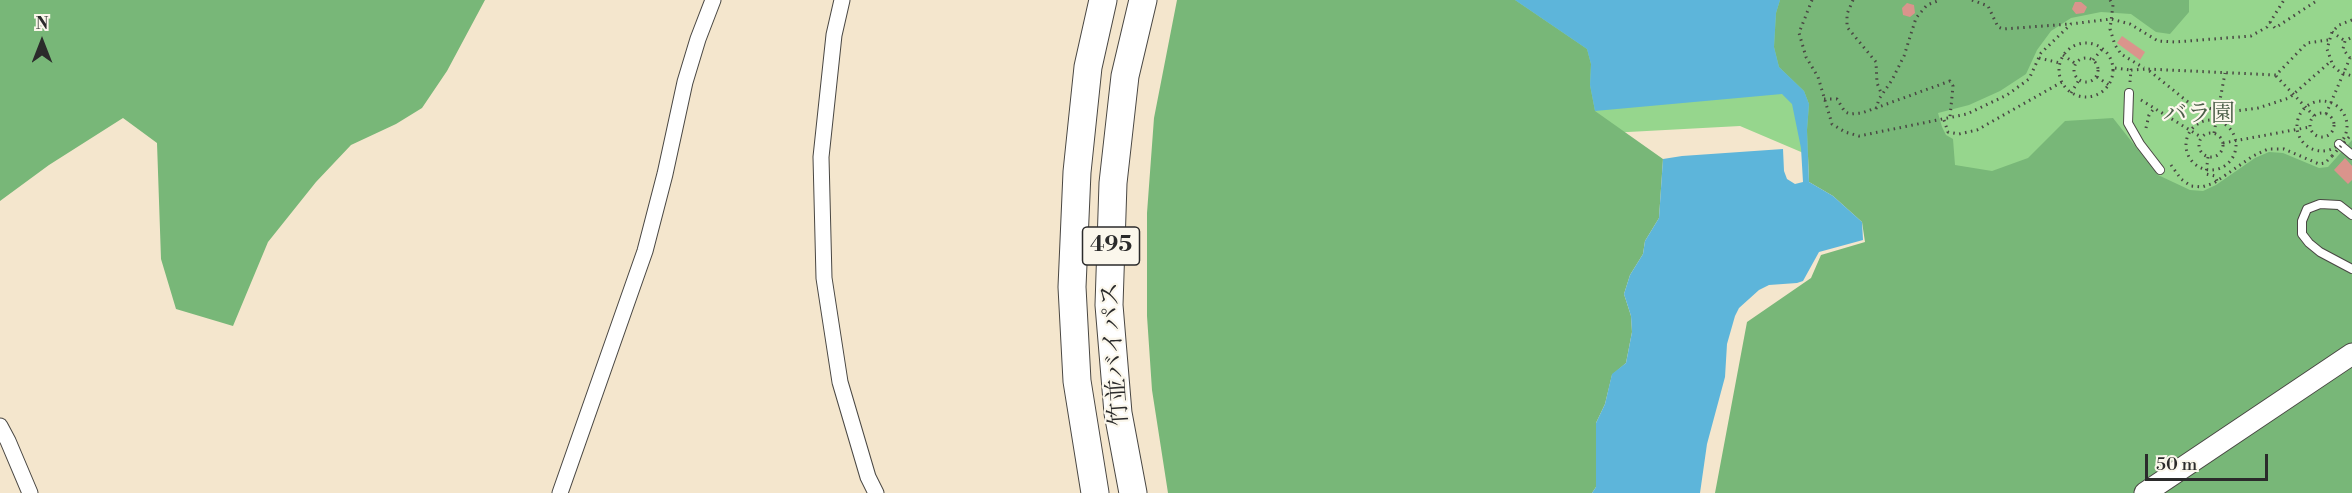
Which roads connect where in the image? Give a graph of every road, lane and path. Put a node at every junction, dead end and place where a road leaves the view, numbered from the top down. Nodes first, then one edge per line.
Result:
1 (713, 0) edge
2 (842, 0) edge
3 (1103, 0) edge
4 (1143, 0) edge
5 (1812, 0) edge
6 (1853, 0) edge
7 (1940, 0) edge
8 (1972, 0) edge
9 (2110, 0) edge
10 (2284, 0) edge
11 (2318, 0) edge
12 (2111, 19) junction
13 (2352, 20) edge
14 (2270, 22) junction
15 (2071, 24) junction
16 (2332, 32) junction
17 (2352, 37) edge
18 (2328, 40) junction
19 (2345, 41) junction
20 (2115, 45) junction
21 (2103, 48) junction
22 (2106, 51) junction
23 (2063, 55) junction
24 (2039, 58) junction
25 (2351, 59) edge
26 (2093, 60) junction
27 (2330, 62) junction
28 (2060, 63) junction
29 (2076, 64) junction
30 (2114, 68) junction
31 (2146, 69) junction
32 (2131, 70) junction
33 (2224, 73) junction
34 (2342, 73) junction
35 (2276, 75) junction
36 (2352, 76) edge
37 (2097, 77) junction
38 (2079, 80) junction
39 (2062, 82) junction
40 (2109, 85) junction
41 (2072, 93) junction
42 (2129, 93) junction
43 (2294, 94) junction
44 (1882, 95) junction
45 (1824, 99) junction
46 (2331, 102) junction
47 (2155, 107) junction
48 (2306, 107) junction
49 (1876, 109) junction
50 (2218, 110) junction
51 (2326, 114) junction
52 (2314, 116) junction
53 (2351, 117) edge
54 (1951, 118) junction
55 (2346, 118) junction
56 (1944, 120) junction
57 (2216, 121) junction
58 (2310, 127) junction
59 (2298, 129) junction
60 (2191, 130) junction
61 (2145, 132) dead end
62 (2214, 133) junction
63 (2352, 133) edge
64 (2201, 137) junction
65 (2235, 141) junction
66 (2223, 143) junction
67 (2339, 144) junction
68 (2352, 154) edge
69 (2208, 157) junction
70 (2167, 160) dead end
71 (2207, 169) junction
72 (2160, 170) dead end
73 (2217, 181) junction
74 (2352, 215) edge
75 (2352, 270) edge
76 (2352, 354) edge
77 (0, 426) edge
78 (30, 493) edge
79 (560, 493) edge
80 (876, 493) edge
81 (1095, 493) edge
82 (1133, 493) edge
83 (2145, 493) edge

1 - 79 street
2 - 80 street
3 - 81 highway, 竹並バイパス / 495
4 - 82 highway, 竹並バイパス / 495
5 - 45 path
6 - 44 path
7 - 44 path
8 - 15 path
9 - 12 path
10 - 14 path
11 - 14 path
12 - 14 path
12 - 15 path
12 - 20 path
13 - 16 path
15 - 24 path
16 - 18 path
16 - 19 path
17 - 19 path
18 - 27 path
18 - 35 path
19 - 25 path
20 - 22 path
20 - 31 path
21 - 22 path
21 - 23 path
21 - 26 path
22 - 30 path
23 - 28 path
23 - 29 path
24 - 28 path
24 - 54 path
25 - 34 path
26 - 29 path
26 - 37 path
27 - 34 path
27 - 43 path
28 - 39 path
29 - 38 path
30 - 32 path
30 - 40 path
31 - 32 path
31 - 33 path
31 - 50 path
32 - 42 path
33 - 35 path
33 - 50 path
34 - 36 path
34 - 46 path
35 - 43 path
37 - 38 path
37 - 40 path
38 - 41 path
39 - 41 path
39 - 56 path
40 - 41 path
42 - 47 path
42 - 72 lane
43 - 48 path
43 - 50 path
44 - 49 path
45 - 49 path
45 - 56 path
46 - 48 path
46 - 51 path
46 - 55 path
47 - 60 path
47 - 61 path
48 - 52 path
48 - 59 path
49 - 54 path
50 - 57 path
51 - 52 path
51 - 58 path
52 - 58 path
53 - 55 path
54 - 56 path
55 - 67 path
57 - 60 path
57 - 62 path
57 - 65 path
58 - 59 path
59 - 65 path
59 - 67 path
60 - 64 path
60 - 71 path
62 - 64 path
62 - 66 path
63 - 73 path, bridge
64 - 69 path
65 - 66 path
65 - 71 path
66 - 69 path
67 - 68 lane
69 - 71 path
70 - 73 path
71 - 73 path
74 - 75 lane
76 - 83 street
77 - 78 street

